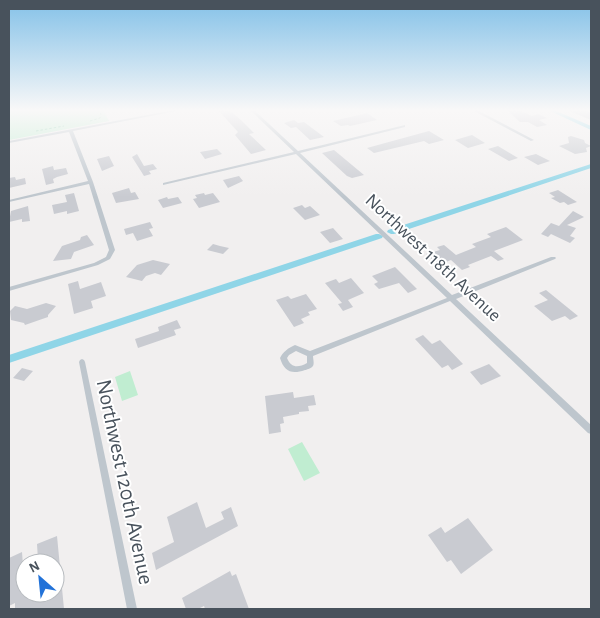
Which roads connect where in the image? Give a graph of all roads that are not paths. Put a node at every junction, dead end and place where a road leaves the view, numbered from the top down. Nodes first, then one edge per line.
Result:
1 (27, 139) edge
2 (74, 139) edge
3 (282, 139) edge
4 (351, 139) edge
5 (9, 142) edge
6 (296, 152) junction
7 (91, 182) junction
8 (165, 184) dead end
9 (9, 201) edge
10 (553, 258) dead end
11 (9, 289) edge
12 (450, 298) junction
13 (310, 354) dead end
14 (82, 362) dead end
15 (591, 430) edge
16 (132, 609) edge

1 - 5 street
2 - 7 street
3 - 6 street, Northwest 118th Avenue
4 - 6 street
6 - 8 street
6 - 12 street, Northwest 118th Avenue
7 - 9 street
7 - 11 street
10 - 12 street
12 - 13 street
12 - 15 street, Northwest 118th Avenue
14 - 16 street, Northwest 120th Avenue

